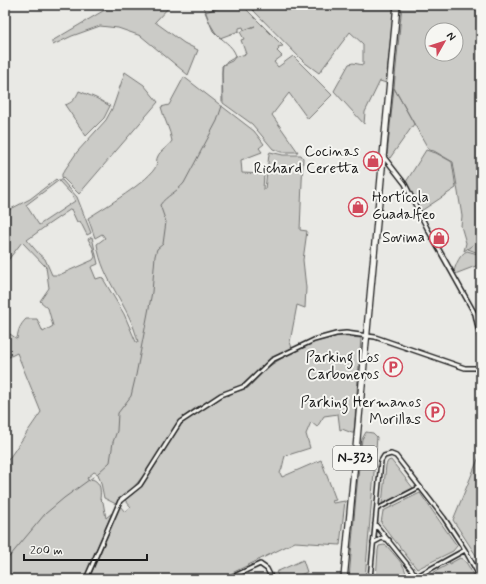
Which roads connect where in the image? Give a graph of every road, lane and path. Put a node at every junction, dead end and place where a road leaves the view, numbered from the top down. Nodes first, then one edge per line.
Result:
1 (396, 5) edge
2 (384, 157) junction
3 (367, 337) junction
4 (481, 343) edge
5 (481, 368) edge
6 (421, 487) junction
7 (377, 509) junction
8 (375, 524) junction
9 (389, 540) junction
10 (373, 543) junction
11 (466, 550) junction
12 (418, 578) edge
13 (86, 579) edge
14 (228, 579) edge
15 (272, 579) edge
16 (344, 579) edge
17 (370, 579) edge
18 (412, 579) edge
19 (481, 579) edge

1 - 2 highway, N-323
2 - 3 highway, N-323
2 - 4 street
3 - 5 street
3 - 13 street
3 - 16 highway, N-323
6 - 7 street
6 - 7 street
6 - 11 street
7 - 8 street
8 - 9 street
8 - 10 street
9 - 10 street
9 - 12 street
10 - 17 street
11 - 12 street
11 - 19 street
12 - 18 street
14 - 15 street

